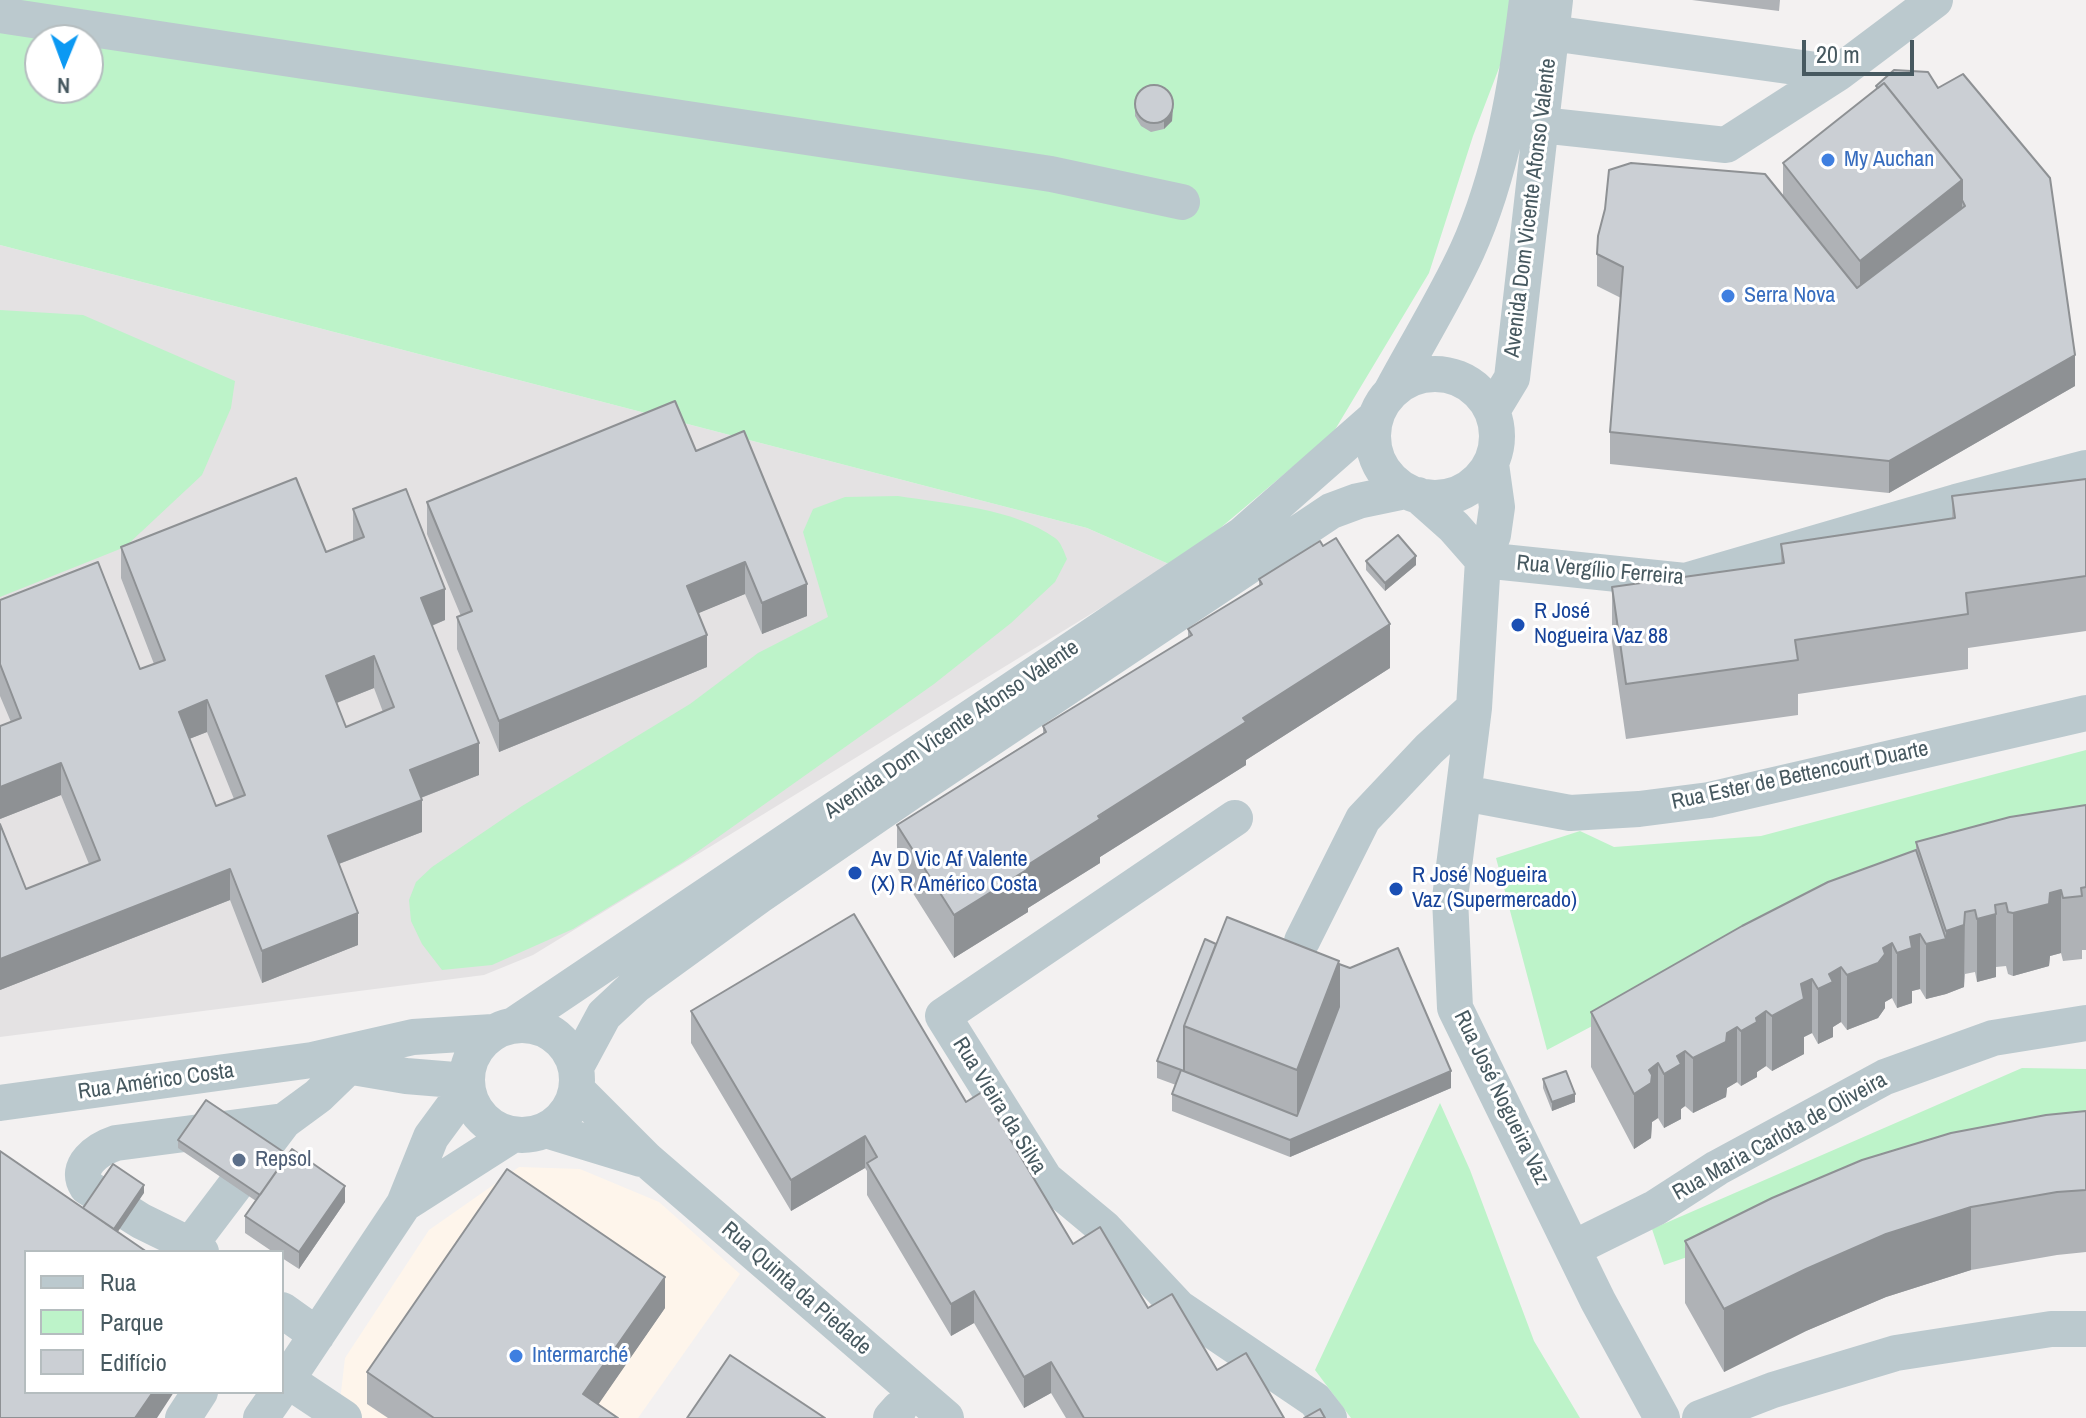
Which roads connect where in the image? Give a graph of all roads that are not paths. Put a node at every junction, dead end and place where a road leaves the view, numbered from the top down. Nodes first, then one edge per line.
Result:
1 (1527, 0) edge
2 (1935, 0) edge
3 (0, 15) edge
4 (1553, 17) edge
5 (1838, 73) junction
6 (1541, 125) junction
7 (1182, 202) dead end
8 (1384, 404) junction
9 (1492, 411) junction
10 (1491, 464) junction
11 (2086, 468) edge
12 (1412, 493) junction
13 (1483, 560) junction
14 (1474, 708) junction
15 (2086, 713) edge
16 (1464, 793) junction
17 (1235, 818) dead end
18 (1302, 941) dead end
19 (2086, 1023) edge
20 (504, 1029) junction
21 (312, 1060) junction
22 (348, 1067) junction
23 (577, 1079) junction
24 (467, 1085) junction
25 (0, 1103) edge
26 (284, 1121) junction
27 (529, 1132) junction
28 (647, 1160) junction
29 (404, 1204) junction
30 (196, 1248) edge
31 (1574, 1248) junction
32 (284, 1311) edge
33 (2086, 1329) edge
34 (317, 1335) junction
35 (284, 1378) edge
36 (199, 1394) edge
37 (270, 1396) edge
38 (183, 1418) edge
39 (344, 1418) edge
40 (946, 1418) edge
41 (1329, 1418) edge
42 (1662, 1418) edge
43 (1700, 1418) edge

1 - 8 street, Avenida Dom Vicente Afonso Valente
2 - 5 street
3 - 7 street
4 - 5 street
4 - 6 street, Avenida Dom Vicente Afonso Valente
5 - 6 street
6 - 9 street, Avenida Dom Vicente Afonso Valente
8 - 9 street
8 - 12 street
8 - 20 street, Avenida Dom Vicente Afonso Valente
9 - 10 street
10 - 12 street
10 - 13 street, Rua José Nogueira Vaz
11 - 13 street, Rua Vergílio Ferreira
12 - 13 street
12 - 23 street, Avenida Dom Vicente Afonso Valente
13 - 14 street, Rua José Nogueira Vaz
14 - 16 street, Rua José Nogueira Vaz
14 - 18 street
15 - 16 street, Rua Ester de Bettencourt Duarte
16 - 31 street, Rua José Nogueira Vaz
17 - 41 street, Rua Vieira da Silva
19 - 31 street, Rua Maria Carlota de Oliveira
20 - 21 street
20 - 23 street
20 - 24 street
21 - 22 street
21 - 25 street, Rua Américo Costa
22 - 24 street
22 - 26 street
23 - 27 street
23 - 28 street, Rua Quinta da Piedade
24 - 27 street
24 - 29 street
26 - 30 street
26 - 30 street
27 - 28 street
27 - 29 street
28 - 40 street, Rua Quinta da Piedade
29 - 34 street
31 - 42 street, Rua José Nogueira Vaz
32 - 34 street
33 - 43 street
34 - 35 street
36 - 38 street
37 - 39 street

